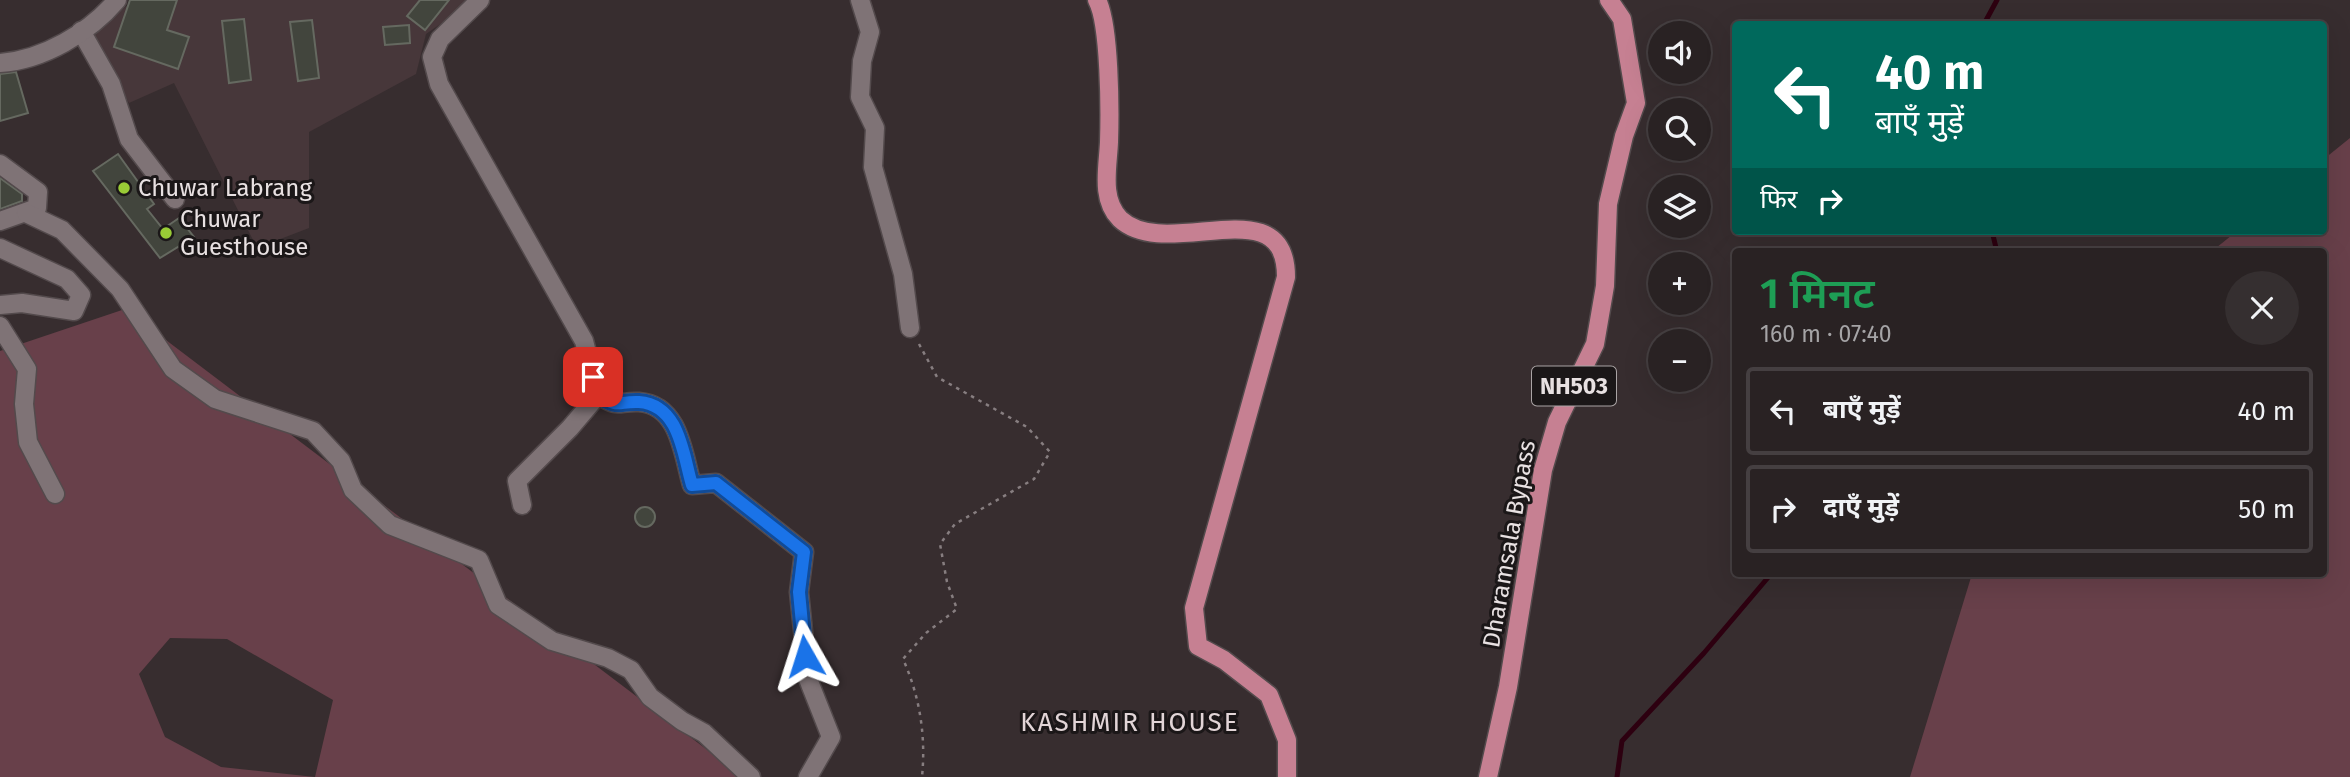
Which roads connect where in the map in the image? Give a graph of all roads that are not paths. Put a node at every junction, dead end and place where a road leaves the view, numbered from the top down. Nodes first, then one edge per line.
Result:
1 (117, 0) edge
2 (480, 0) edge
3 (860, 0) edge
4 (1097, 0) edge
5 (1609, 0) edge
6 (81, 32) junction
7 (0, 63) edge
8 (0, 164) edge
9 (174, 199) dead end
10 (26, 213) junction
11 (0, 221) edge
12 (0, 248) edge
13 (0, 305) edge
14 (0, 326) edge
15 (910, 328) road end
16 (598, 395) junction
17 (55, 494) dead end
18 (522, 505) dead end
19 (751, 777) edge
20 (808, 777) edge
21 (1287, 777) edge
22 (1488, 777) edge

1 - 6 street
2 - 16 street
3 - 15 street
4 - 21 main road
5 - 22 main road, Dharamsala Bypass / NH503
6 - 7 street
6 - 9 street
8 - 10 street
10 - 11 street
10 - 19 street
12 - 13 street
14 - 17 street
16 - 18 street
16 - 20 street

